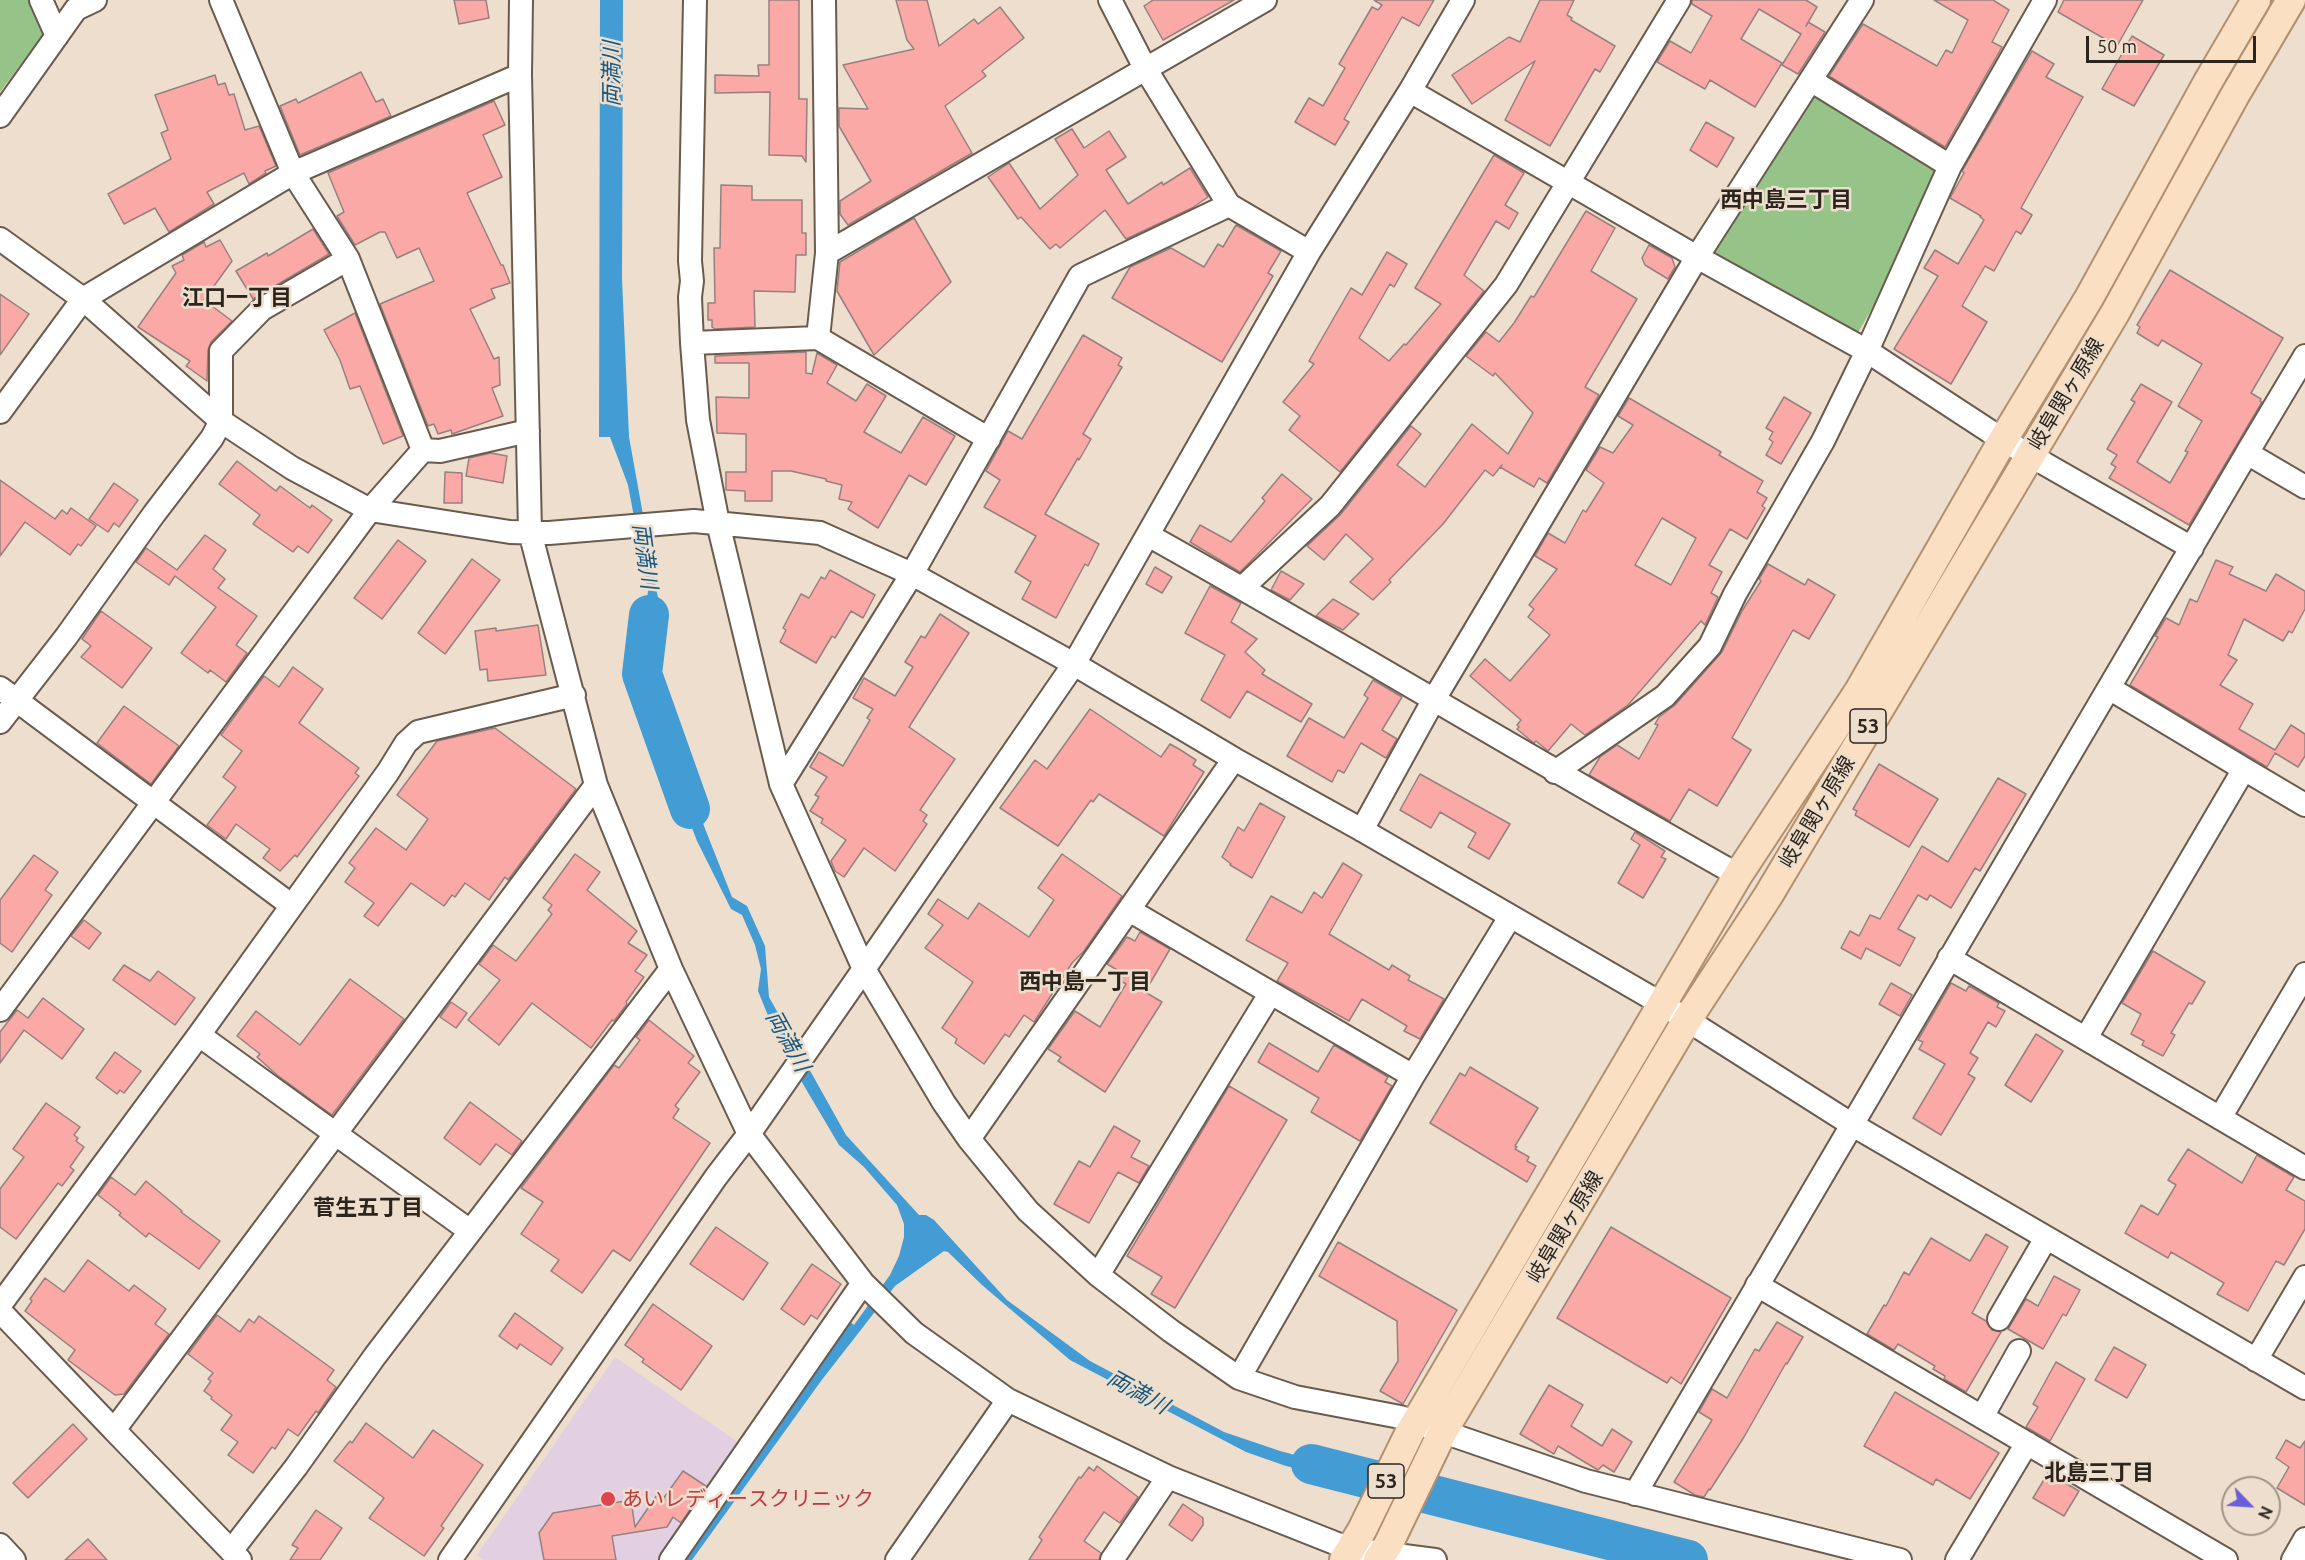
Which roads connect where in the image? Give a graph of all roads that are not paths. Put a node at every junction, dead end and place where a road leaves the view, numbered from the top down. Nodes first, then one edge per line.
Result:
1 (42, 0) edge
2 (95, 0) edge
3 (221, 0) edge
4 (521, 0) edge
5 (696, 0) edge
6 (824, 0) edge
7 (1110, 0) edge
8 (1265, 0) edge
9 (1462, 0) edge
10 (1679, 0) edge
11 (1862, 0) edge
12 (2045, 0) edge
13 (2256, 0) edge
14 (2291, 0) edge
15 (57, 36) junction
16 (1144, 68) junction
17 (520, 75) junction
18 (1812, 81) junction
19 (1410, 91) junction
20 (0, 116) edge
21 (1950, 166) junction
22 (293, 173) junction
23 (1569, 183) junction
24 (1229, 205) junction
25 (0, 239) edge
26 (1309, 252) junction
27 (827, 253) junction
28 (1697, 257) junction
29 (348, 259) junction
30 (83, 299) junction
31 (818, 338) junction
32 (692, 343) junction
33 (1867, 351) junction
34 (2305, 356) edge
35 (0, 412) edge
36 (221, 421) junction
37 (528, 431) junction
38 (989, 439) junction
39 (2003, 440) junction
40 (423, 450) junction
41 (2247, 453) junction
42 (2028, 456) junction
43 (2305, 487) edge
44 (370, 510) junction
45 (718, 523) junction
46 (539, 532) junction
47 (1148, 535) junction
48 (2192, 548) junction
49 (912, 574) junction
50 (1242, 588) junction
51 (1074, 664) junction
52 (2109, 688) junction
53 (8, 694) edge
54 (574, 695) junction
55 (1433, 701) junction
56 (0, 722) edge
57 (1234, 759) junction
58 (2244, 769) junction
59 (1555, 772) junction
60 (781, 784) junction
61 (596, 785) junction
62 (153, 804) junction
63 (2305, 805) edge
64 (1362, 830) junction
65 (1738, 875) junction
66 (291, 905) junction
67 (1129, 910) junction
68 (1510, 917) junction
69 (1949, 958) junction
70 (671, 969) junction
71 (864, 969) junction
72 (2305, 974) edge
73 (1270, 994) junction
74 (1662, 1004) junction
75 (0, 1010) edge
76 (1688, 1020) junction
77 (199, 1035) junction
78 (2086, 1038) junction
79 (1413, 1076) junction
80 (2220, 1118) junction
81 (1851, 1124) junction
82 (749, 1134) junction
83 (334, 1135) junction
84 (969, 1139) junction
85 (2305, 1168) edge
86 (470, 1231) junction
87 (2046, 1238) junction
88 (1098, 1275) junction
89 (2305, 1276) edge
90 (863, 1283) junction
91 (1757, 1285) junction
92 (0, 1305) edge
93 (0, 1311) edge
94 (1999, 1319) dead end
95 (2019, 1351) dead end
96 (2256, 1360) junction
97 (1239, 1378) junction
98 (2305, 1388) edge
99 (1008, 1400) junction
100 (1982, 1417) junction
101 (1413, 1427) junction
102 (114, 1430) junction
103 (1439, 1439) junction
104 (2027, 1443) junction
105 (1168, 1477) junction
106 (1635, 1494) junction
107 (2305, 1539) edge
108 (0, 1545) edge
109 (1352, 1546) edge
110 (1383, 1553) edge
111 (236, 1556) edge
112 (14, 1560) edge
113 (450, 1560) edge
114 (670, 1560) edge
115 (897, 1560) edge
116 (1112, 1560) edge
117 (1435, 1560) edge
118 (1900, 1560) edge
119 (1957, 1560) edge
120 (2226, 1560) edge
121 (2293, 1560) edge

1 - 15 street
2 - 15 street
3 - 22 street
4 - 17 street
5 - 32 street
6 - 27 street
7 - 16 street
8 - 16 street
9 - 19 street
10 - 23 street
11 - 18 street
12 - 21 street
13 - 39 main road, 岐阜関ヶ原線 / 53
14 - 42 main road, 岐阜関ヶ原線 / 53
15 - 20 street
16 - 24 street
16 - 27 street
17 - 22 street
17 - 37 street
18 - 21 street
18 - 28 street
19 - 23 street
19 - 26 street
21 - 33 street
22 - 29 street
22 - 30 street
23 - 28 street
23 - 50 street
24 - 26 street
24 - 38 street
25 - 30 street
26 - 47 street
27 - 31 street
28 - 33 street
28 - 55 street
29 - 36 street
29 - 40 street
30 - 35 street
30 - 36 street
31 - 32 street
31 - 38 street
32 - 45 street
33 - 39 street
33 - 59 street
34 - 41 street
36 - 44 street
36 - 53 street
37 - 40 street
37 - 46 street
38 - 49 street
39 - 42 street
39 - 65 main road, 岐阜関ヶ原線 / 53
40 - 44 street
41 - 43 street
41 - 48 street
42 - 48 street
42 - 76 main road, 岐阜関ヶ原線 / 53
44 - 46 street
44 - 62 street
45 - 46 street
45 - 49 street
45 - 60 street
46 - 54 street
47 - 50 street
47 - 51 street
48 - 52 street
49 - 51 street
49 - 60 street
50 - 55 street
51 - 57 street
51 - 71 street
52 - 58 street
52 - 69 street
53 - 56 street
53 - 62 street
54 - 61 street
54 - 66 street
55 - 59 street
55 - 64 street
57 - 64 street
57 - 67 street
58 - 63 street
58 - 78 street
59 - 65 street
60 - 71 street
61 - 70 street
61 - 83 street
62 - 66 street
62 - 75 street
64 - 68 street
65 - 74 main road, 岐阜関ヶ原線 / 53
66 - 77 street
67 - 73 street
67 - 84 street
68 - 74 street
68 - 79 street
69 - 78 street
69 - 81 street
70 - 82 street
70 - 86 street
71 - 82 street
71 - 84 street
72 - 80 street
73 - 79 street
73 - 88 street
74 - 76 street
74 - 101 main road, 岐阜関ヶ原線 / 53
76 - 81 street
76 - 103 main road, 岐阜関ヶ原線 / 53
77 - 83 street
77 - 92 street
78 - 80 street
79 - 97 street
80 - 85 street
81 - 87 street
81 - 91 street
82 - 90 street
82 - 113 street
83 - 86 street
83 - 102 street
84 - 88 street
86 - 111 street
87 - 94 street
87 - 96 street
88 - 97 street
89 - 96 street
90 - 99 street
90 - 114 street
91 - 100 street
91 - 106 street
93 - 102 street
95 - 100 street
96 - 98 street
97 - 101 street
99 - 105 street
99 - 115 street
100 - 104 street
101 - 103 street
101 - 109 main road, 岐阜関ヶ原線 / 53
102 - 111 street
103 - 106 street
103 - 110 main road, 岐阜関ヶ原線 / 53
104 - 119 street
104 - 120 street
105 - 109 street
105 - 116 street
106 - 118 street
107 - 121 street
108 - 112 street
109 - 110 street
110 - 117 street

